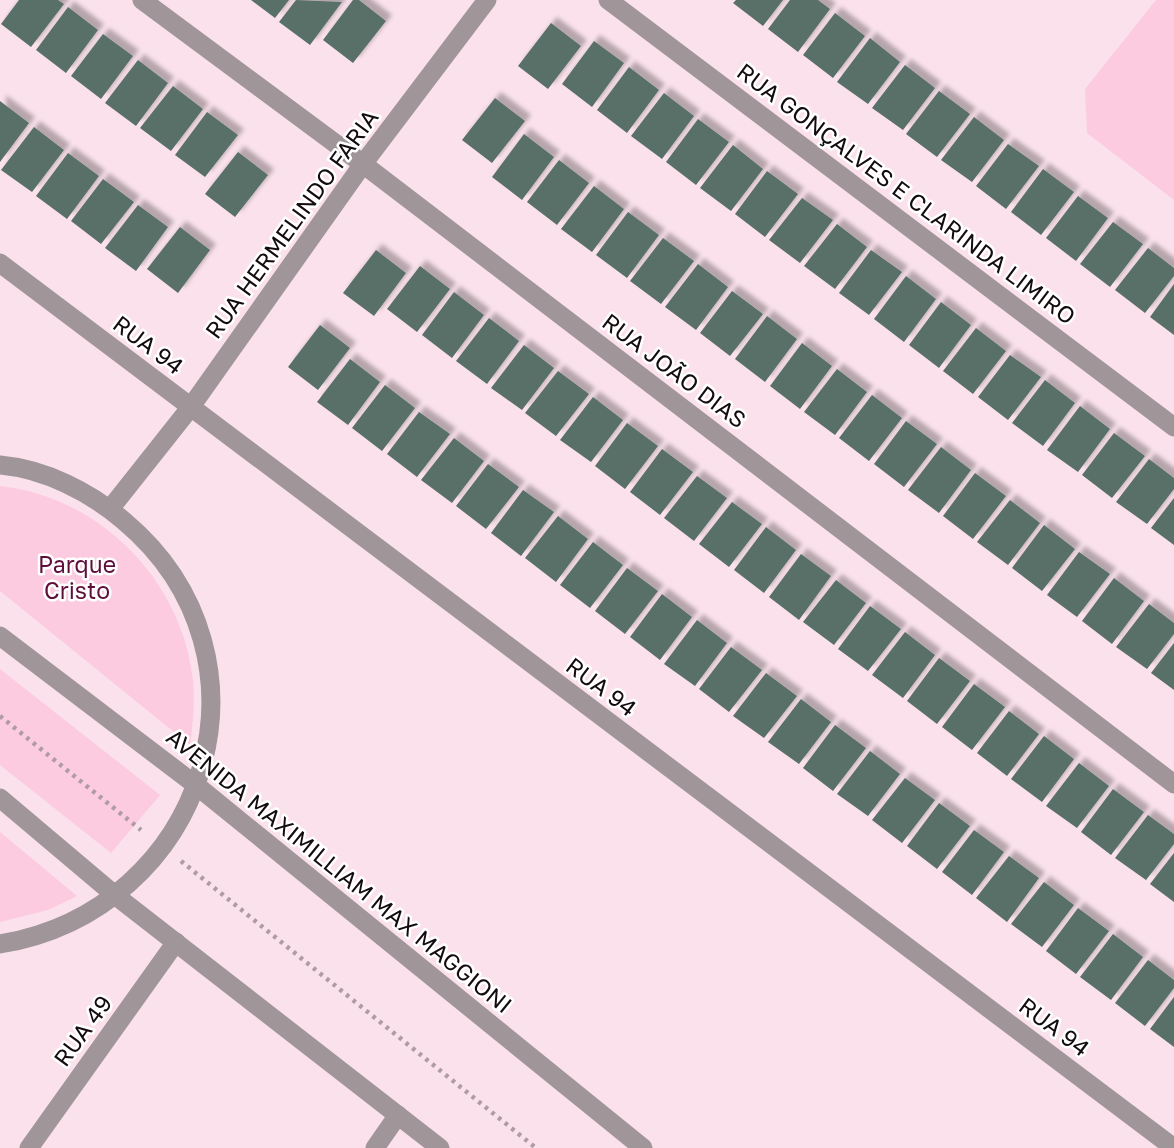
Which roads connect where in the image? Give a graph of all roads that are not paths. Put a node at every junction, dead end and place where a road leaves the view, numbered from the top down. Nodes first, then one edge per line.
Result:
1 (142, 0) edge
2 (487, 0) edge
3 (608, 0) edge
4 (363, 164) junction
5 (0, 263) edge
6 (190, 408) junction
7 (1174, 427) edge
8 (0, 466) edge
9 (110, 509) junction
10 (0, 636) edge
11 (1174, 784) edge
12 (197, 786) junction
13 (0, 798) edge
14 (116, 896) junction
15 (176, 942) junction
16 (0, 944) edge
17 (398, 1115) junction
18 (29, 1148) edge
19 (375, 1148) edge
20 (440, 1148) edge
21 (643, 1148) edge
22 (1174, 1148) edge

1 - 4 street, RUA JOÃO DIAS
2 - 4 street, RUA HERMELINDO FARIA
3 - 7 street, RUA GONÇALVES E CLARINDA LIMIRO
4 - 6 street, RUA HERMELINDO FARIA
4 - 11 street, RUA JOÃO DIAS
5 - 6 street, RUA 94
6 - 9 street, RUA HERMELINDO FARIA
6 - 22 street, RUA 94
8 - 9 street
9 - 12 street
10 - 12 street, AVENIDA MAXIMILLIAM MAX MAGGIONI
12 - 14 street
12 - 21 street, AVENIDA MAXIMILLIAM MAX MAGGIONI
13 - 14 street
14 - 15 street
14 - 16 street
15 - 17 street
15 - 18 street, RUA 49
17 - 19 street
17 - 20 street

